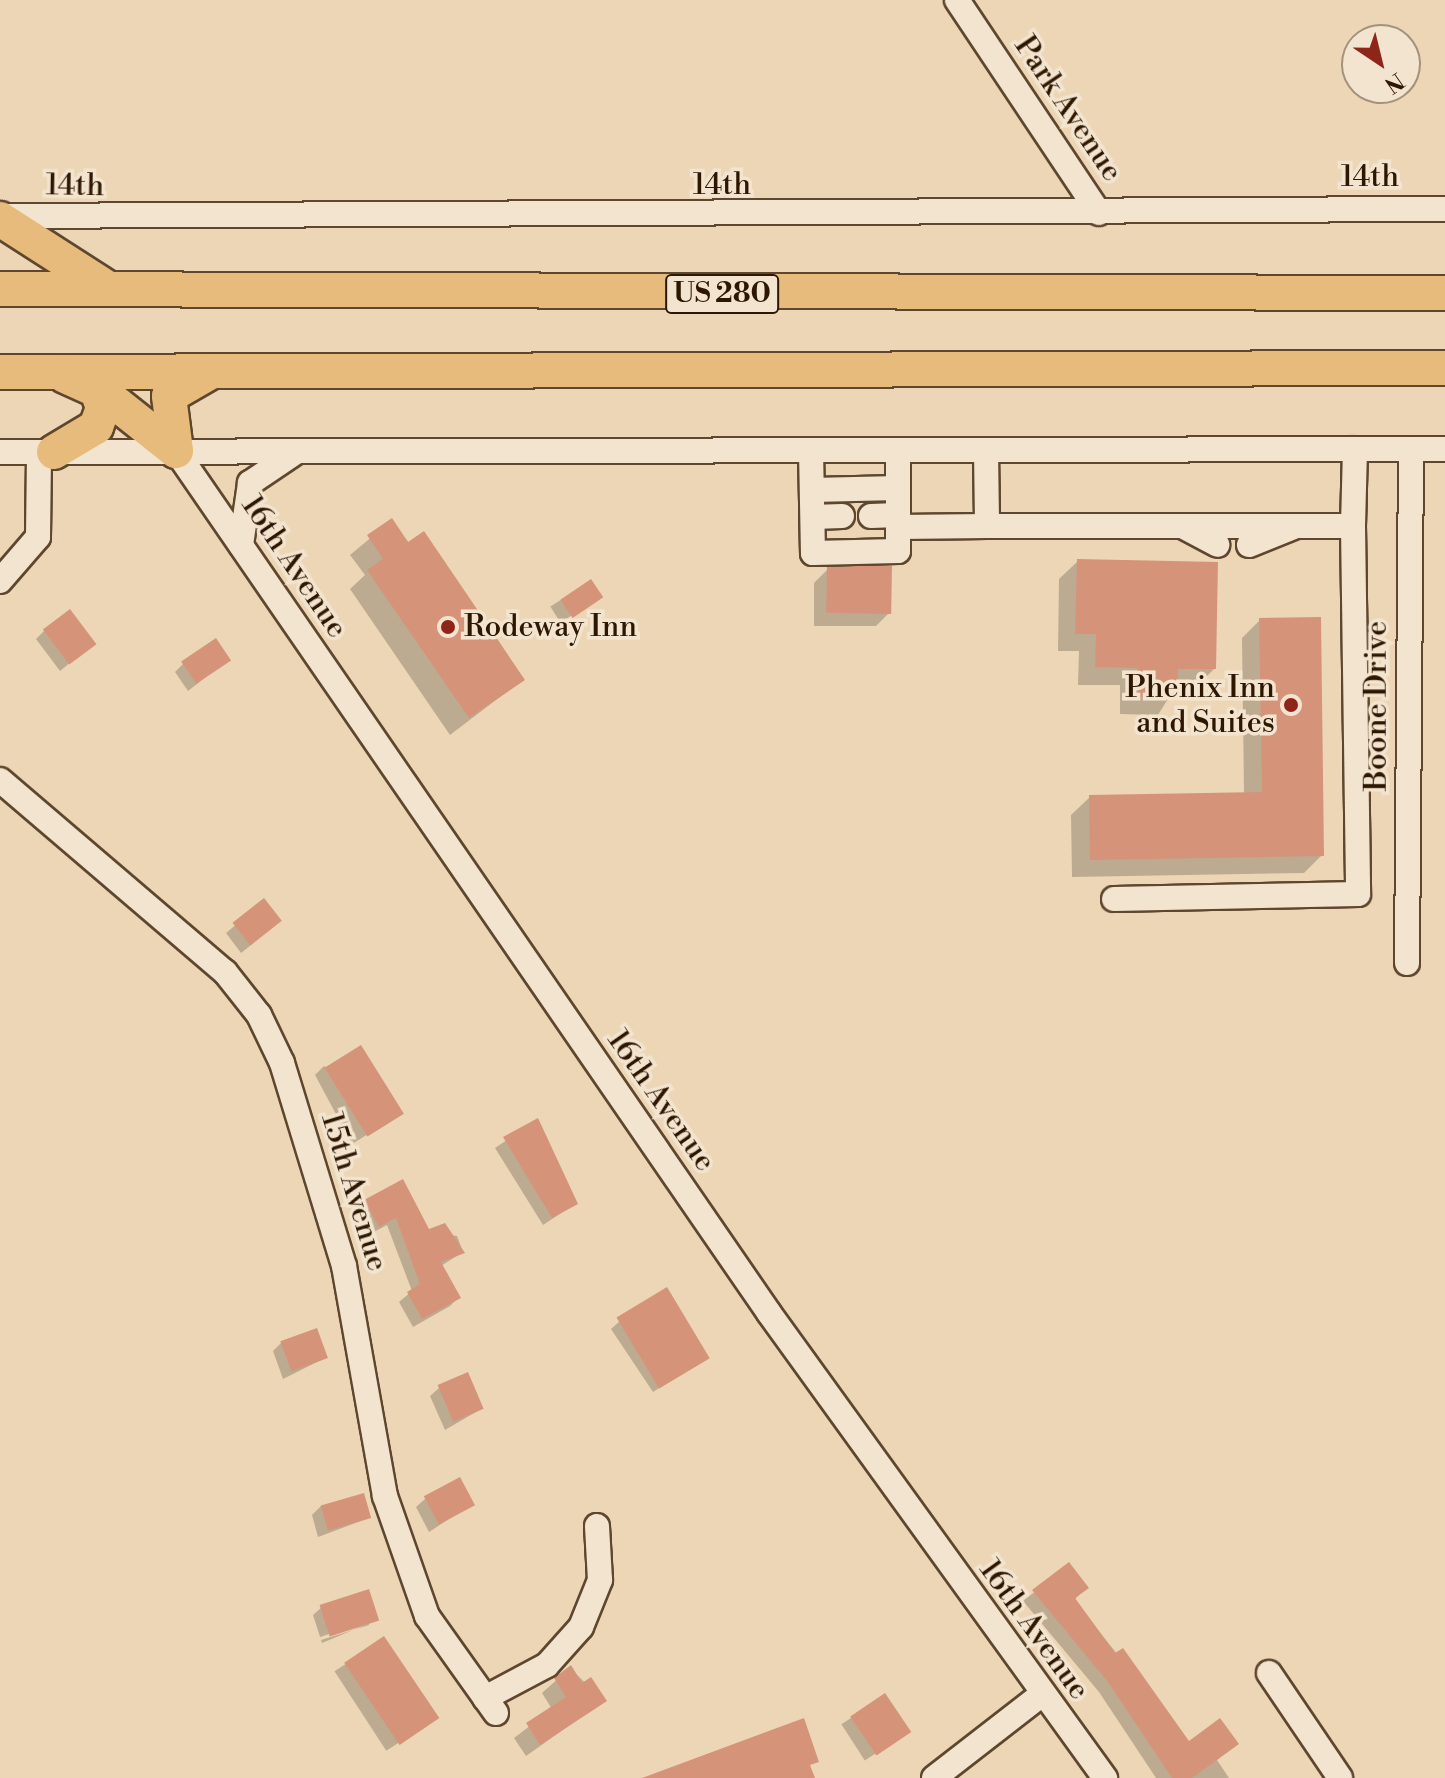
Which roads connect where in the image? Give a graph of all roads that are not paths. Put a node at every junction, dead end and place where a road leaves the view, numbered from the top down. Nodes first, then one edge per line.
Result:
1 (957, 0) edge
2 (1445, 209) edge
3 (1099, 213) junction
4 (0, 218) edge
5 (0, 289) edge
6 (114, 290) junction
7 (1445, 293) edge
8 (1445, 368) edge
9 (52, 371) junction
10 (215, 371) junction
11 (0, 372) edge
12 (96, 388) junction
13 (1355, 449) junction
14 (1411, 449) junction
15 (1445, 449) edge
16 (811, 450) junction
17 (898, 450) junction
18 (986, 450) junction
19 (176, 451) junction
20 (303, 451) junction
21 (0, 452) edge
22 (47, 452) junction
23 (898, 488) junction
24 (812, 490) junction
25 (842, 516) dead end
26 (871, 516) dead end
27 (813, 517) junction
28 (898, 521) junction
29 (987, 526) junction
30 (1182, 526) junction
31 (1296, 526) junction
32 (1353, 526) junction
33 (241, 545) junction
34 (1217, 545) dead end
35 (1249, 545) dead end
36 (0, 581) edge
37 (0, 780) edge
38 (1114, 899) dead end
39 (1407, 963) dead end
40 (597, 1526) dead end
41 (1269, 1673) dead end
42 (1041, 1695) junction
43 (934, 1778) edge
44 (1105, 1778) edge
45 (1340, 1778) edge

1 - 3 street, Park Avenue
2 - 3 street, 14th
3 - 4 street, 14th
4 - 6 highway
5 - 6 highway, US 280
6 - 7 highway, US 280
8 - 10 highway
9 - 10 highway
9 - 11 highway
9 - 12 highway
10 - 19 highway
12 - 19 highway
12 - 22 highway
13 - 14 street
13 - 18 street
13 - 32 street
14 - 15 street
14 - 39 street, Boone Drive
16 - 17 street
16 - 20 street
16 - 24 street
17 - 18 street
17 - 23 street
18 - 29 street
19 - 20 street
19 - 22 street
19 - 33 street, 16th Avenue
20 - 33 street
21 - 22 street
22 - 36 street
23 - 24 street
23 - 28 street
24 - 27 street
25 - 27 street
26 - 28 street
27 - 28 street
28 - 29 street
29 - 30 street
30 - 31 street
30 - 34 street
31 - 32 street
31 - 35 street
32 - 38 street
33 - 42 street, 16th Avenue
37 - 40 street, 15th Avenue
41 - 45 street
42 - 43 street
42 - 44 street, 16th Avenue

